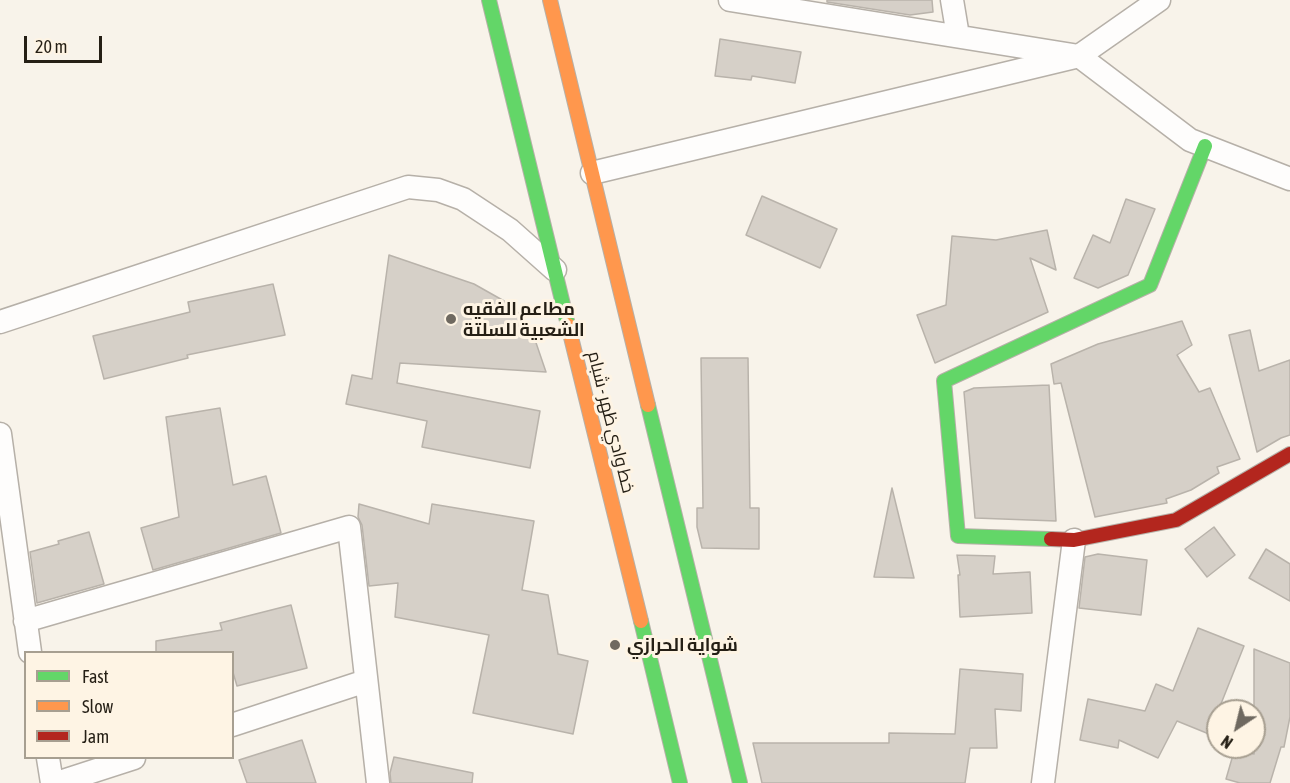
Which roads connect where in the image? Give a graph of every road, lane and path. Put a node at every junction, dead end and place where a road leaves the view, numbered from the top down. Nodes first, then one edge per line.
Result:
1 (489, 0) edge
2 (550, 0) edge
3 (730, 0) edge
4 (952, 0) edge
5 (1159, 0) edge
6 (958, 36) junction
7 (1079, 56) junction
8 (1205, 146) junction
9 (592, 173) junction
10 (1290, 178) edge
11 (556, 271) junction
12 (0, 322) edge
13 (0, 434) edge
14 (1290, 454) edge
15 (1074, 540) junction
16 (25, 621) junction
17 (30, 651) edge
18 (366, 681) junction
19 (234, 724) edge
20 (48, 759) edge
21 (131, 759) edge
22 (54, 783) edge
23 (378, 783) edge
24 (680, 783) edge
25 (740, 783) edge
26 (1043, 783) edge

1 - 11 main road, خط وادي ظهر - شبام
2 - 9 main road
3 - 6 street
4 - 6 street
5 - 7 street
6 - 7 street
7 - 8 street
7 - 9 street
8 - 10 street
8 - 15 main road
9 - 25 main road
11 - 12 street
11 - 24 main road, خط وادي ظهر - شبام
13 - 16 street
14 - 15 main road
15 - 26 street
16 - 17 street
16 - 18 street
18 - 19 street
18 - 23 street
20 - 22 street
21 - 22 street

